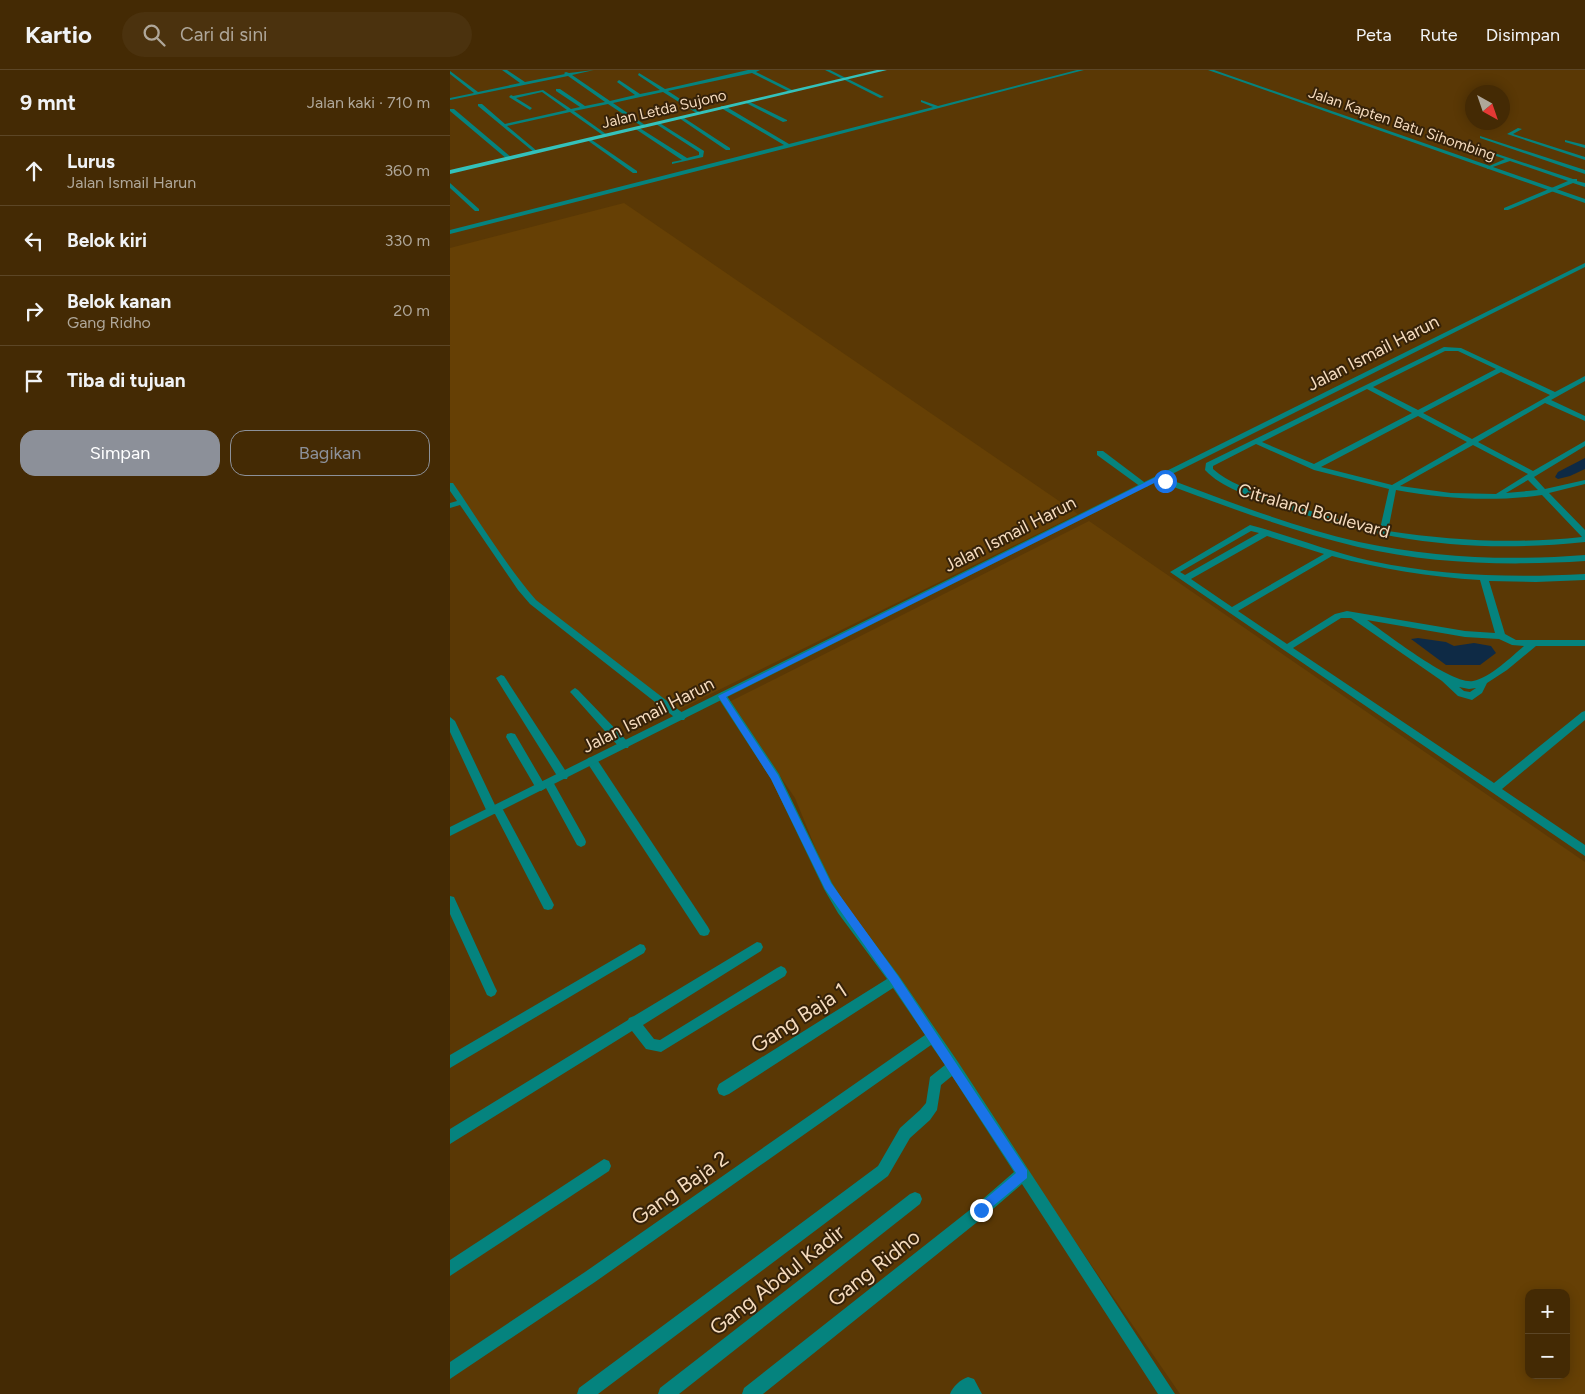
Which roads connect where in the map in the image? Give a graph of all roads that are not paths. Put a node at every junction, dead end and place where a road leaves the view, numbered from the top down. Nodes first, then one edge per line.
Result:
1 (504, 70) edge
2 (562, 70) edge
3 (592, 70) edge
4 (758, 70) edge
5 (827, 70) edge
6 (1082, 70) edge
7 (1210, 70) edge
8 (750, 71) edge
9 (878, 71) edge
10 (450, 72) edge
11 (639, 74) dead end
12 (568, 75) junction
13 (844, 79) junction
14 (619, 81) dead end
15 (524, 84) junction
16 (500, 88) junction
17 (558, 90) dead end
18 (665, 91) junction
19 (792, 91) junction
20 (477, 93) junction
21 (639, 96) junction
22 (513, 97) junction
23 (882, 97) dead end
24 (450, 99) edge
25 (923, 101) dead end
26 (748, 102) junction
27 (610, 103) junction
28 (480, 105) dead end
29 (724, 107) junction
30 (938, 107) junction
31 (584, 108) junction
32 (530, 109) dead end
33 (452, 110) dead end
34 (571, 111) junction
35 (698, 114) junction
36 (681, 117) junction
37 (785, 121) dead end
38 (658, 123) junction
39 (506, 126) junction
40 (644, 126) junction
41 (636, 128) junction
42 (1520, 129) dead end
43 (604, 135) junction
44 (1482, 138) dead end
45 (589, 139) junction
46 (1558, 141) dead end
47 (1567, 141) dead end
48 (1463, 143) dead end
49 (789, 146) junction
50 (1544, 146) junction
51 (1585, 147) edge
52 (728, 149) dead end
53 (535, 152) junction
54 (1527, 152) junction
55 (509, 158) junction
56 (1510, 159) junction
57 (1585, 159) edge
58 (686, 160) junction
59 (674, 163) dead end
60 (1489, 168) junction
61 (450, 172) edge
62 (635, 172) dead end
63 (1585, 174) edge
64 (1572, 181) junction
65 (450, 185) edge
66 (1585, 185) edge
67 (1552, 190) junction
68 (1585, 202) edge
69 (1506, 209) dead end
70 (477, 210) dead end
71 (450, 232) edge
72 (1585, 265) edge
73 (1501, 369) junction
74 (1585, 378) edge
75 (1368, 387) junction
76 (1556, 395) junction
77 (1546, 401) junction
78 (1419, 414) junction
79 (1585, 419) edge
80 (1257, 442) junction
81 (1473, 442) junction
82 (1585, 443) edge
83 (1100, 453) dead end
84 (1316, 467) junction
85 (1531, 475) junction
86 (1158, 478) junction
87 (1585, 482) edge
88 (450, 485) edge
89 (1144, 485) junction
90 (1392, 487) junction
91 (1543, 492) junction
92 (1497, 496) junction
93 (462, 502) junction
94 (450, 506) edge
95 (1266, 533) junction
96 (1384, 533) junction
97 (1585, 535) edge
98 (1585, 539) edge
99 (1331, 553) junction
100 (1585, 558) edge
101 (1585, 577) edge
102 (1185, 579) junction
103 (1484, 579) junction
104 (1232, 611) junction
105 (1351, 614) junction
106 (1501, 636) junction
107 (1534, 643) junction
108 (1585, 644) edge
109 (1287, 648) junction
110 (500, 678) dead end
111 (575, 692) dead end
112 (722, 696) junction
113 (1585, 715) edge
114 (681, 717) junction
115 (450, 721) edge
116 (511, 738) dead end
117 (624, 745) junction
118 (592, 761) junction
119 (563, 776) junction
120 (544, 785) junction
121 (1494, 789) junction
122 (494, 810) junction
123 (450, 832) edge
124 (581, 842) dead end
125 (1585, 851) edge
126 (450, 901) edge
127 (548, 905) dead end
128 (704, 931) dead end
129 (757, 947) dead end
130 (640, 949) dead end
131 (780, 972) dead end
132 (895, 980) junction
133 (491, 991) dead end
134 (633, 1022) junction
135 (932, 1037) junction
136 (450, 1062) edge
137 (953, 1066) junction
138 (724, 1089) dead end
139 (450, 1137) edge
140 (604, 1166) dead end
141 (1023, 1174) junction
142 (914, 1199) dead end
143 (450, 1268) edge
144 (450, 1371) edge
145 (585, 1394) edge
146 (666, 1394) edge
147 (750, 1394) edge
148 (958, 1394) edge
149 (974, 1394) edge
150 (1167, 1394) edge

1 - 15 street
2 - 12 street
3 - 12 street
4 - 8 street
5 - 13 street
6 - 30 street
7 - 60 street, Jalan Kapten Batu Sihombing
8 - 18 street
8 - 19 street
9 - 13 highway, Jalan Letda Sujono
10 - 20 street
11 - 18 street
12 - 15 street
12 - 27 street
13 - 19 highway, Jalan Letda Sujono
13 - 23 street
14 - 21 street
15 - 16 street
16 - 20 street
16 - 22 street
17 - 31 street
18 - 21 street
18 - 35 street
19 - 26 highway, Jalan Letda Sujono
20 - 24 street
21 - 27 street
22 - 32 street
22 - 34 street
25 - 30 street
26 - 29 highway, Jalan Letda Sujono
26 - 37 street
27 - 31 street
27 - 40 street
28 - 39 street
29 - 35 highway, Jalan Letda Sujono
29 - 49 street
30 - 49 street
31 - 34 street
33 - 55 street
34 - 39 street
34 - 43 street
35 - 36 highway, Jalan Letda Sujono
36 - 38 highway, Jalan Letda Sujono
36 - 52 street
38 - 40 highway, Jalan Letda Sujono
38 - 58 street
39 - 53 street
40 - 41 highway, Jalan Letda Sujono
41 - 43 highway, Jalan Letda Sujono
41 - 58 street
42 - 50 street
43 - 45 highway, Jalan Letda Sujono
44 - 54 street
45 - 53 highway, Jalan Letda Sujono
45 - 62 street
46 - 50 street
47 - 51 street
48 - 56 street
49 - 71 street
50 - 54 street
50 - 57 street
53 - 55 highway, Jalan Letda Sujono
54 - 56 street
54 - 63 street
55 - 61 highway, Jalan Letda Sujono
56 - 60 street
56 - 64 street
58 - 59 street
60 - 67 street, Jalan Kapten Batu Sihombing
63 - 64 street
64 - 66 street
64 - 67 street
65 - 70 street
67 - 68 street, Jalan Kapten Batu Sihombing
67 - 69 street
72 - 86 street, Jalan Ismail Harun
73 - 75 street
73 - 76 street
73 - 78 street
74 - 76 street
75 - 78 street
75 - 80 street
76 - 77 street
77 - 79 street
77 - 81 street
78 - 81 street
78 - 84 street
80 - 84 street
80 - 96 street
81 - 85 street
81 - 90 street
82 - 85 street
83 - 89 street
84 - 90 street
85 - 91 street
85 - 92 street
86 - 89 street, Jalan Ismail Harun
86 - 100 street, Citraland Boulevard
87 - 91 street
88 - 93 street
89 - 112 street, Jalan Ismail Harun
90 - 92 street
90 - 96 street
91 - 92 street
91 - 97 street
93 - 94 street
93 - 114 street
95 - 99 street
95 - 102 street
95 - 102 street
96 - 98 street
99 - 103 street
99 - 104 street
101 - 103 street
102 - 104 street
103 - 106 street
104 - 109 street
105 - 106 street
105 - 107 street
105 - 109 street
106 - 107 street
107 - 108 street
109 - 121 street
110 - 119 street
111 - 117 street
112 - 114 street, Jalan Ismail Harun
112 - 132 street
113 - 121 street
114 - 117 street, Jalan Ismail Harun
115 - 122 street
116 - 120 street
117 - 118 street, Jalan Ismail Harun
118 - 119 street, Jalan Ismail Harun
118 - 128 street
119 - 120 street, Jalan Ismail Harun
120 - 122 street, Jalan Ismail Harun
120 - 124 street
121 - 125 street
122 - 123 street, Jalan Ismail Harun
122 - 127 street
126 - 133 street
129 - 134 street
130 - 136 street
131 - 134 street
132 - 135 street
132 - 138 street, Gang Baja 1
134 - 139 street
135 - 137 street
135 - 144 street, Gang Baja 2
137 - 141 street
137 - 145 street
140 - 143 street
141 - 147 street, Gang Ridho
141 - 150 street
142 - 146 street, Gang Abdul Kadir
148 - 149 street

